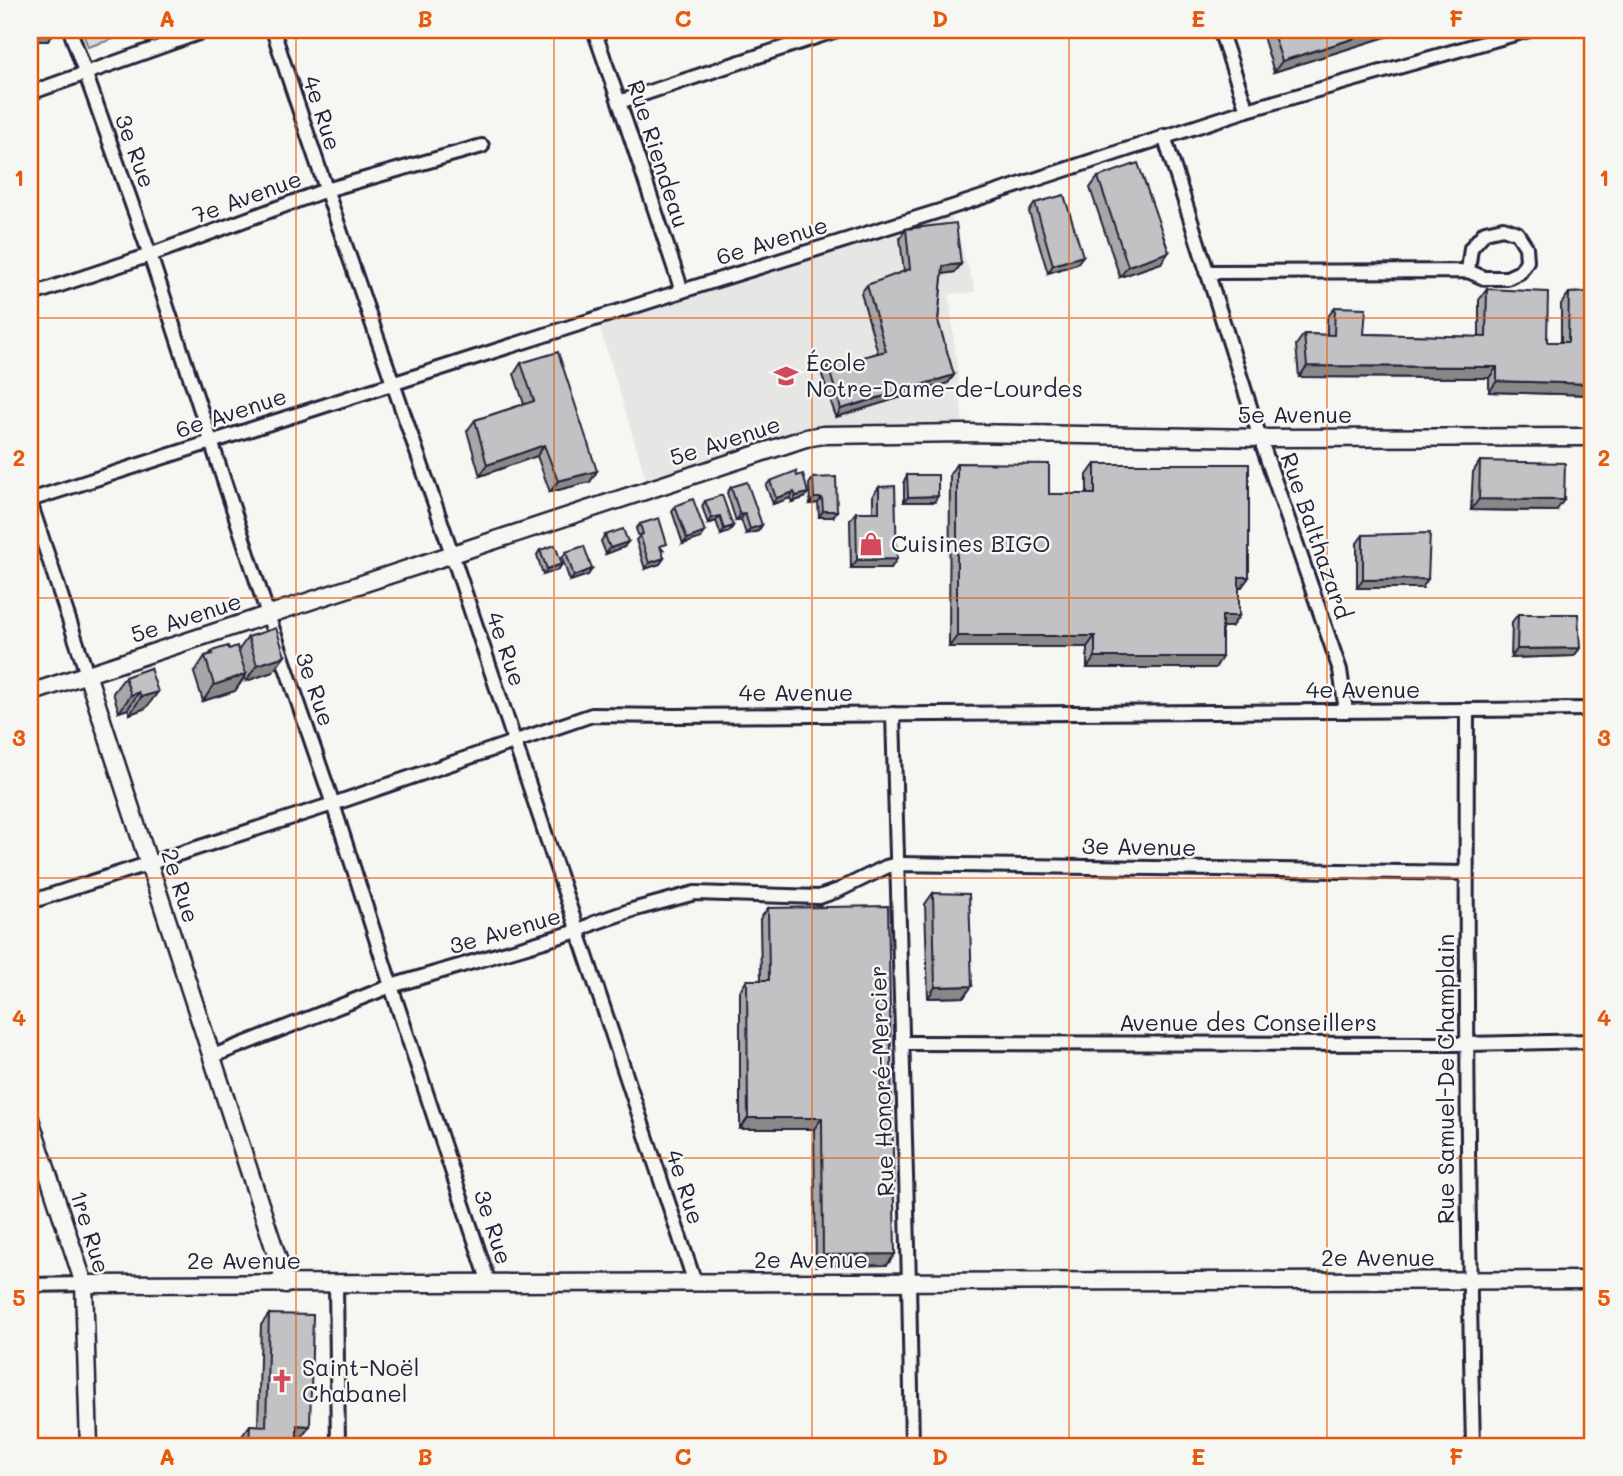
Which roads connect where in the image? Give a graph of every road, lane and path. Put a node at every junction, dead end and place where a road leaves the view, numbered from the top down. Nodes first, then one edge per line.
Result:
1 (70, 30) edge
2 (207, 30) edge
3 (273, 30) edge
4 (594, 30) edge
5 (837, 30) edge
6 (1220, 30) edge
7 (1529, 30) edge
8 (85, 74) junction
9 (30, 93) edge
10 (620, 102) junction
11 (1247, 110) junction
12 (1164, 136) junction
13 (482, 146) dead end
14 (326, 190) junction
15 (150, 255) junction
16 (1468, 271) junction
17 (1206, 272) junction
18 (682, 291) junction
19 (30, 295) edge
20 (394, 383) junction
21 (1260, 438) junction
22 (1593, 438) edge
23 (211, 442) junction
24 (30, 501) edge
25 (452, 554) junction
26 (268, 615) junction
27 (87, 674) junction
28 (30, 693) edge
29 (1593, 709) edge
30 (1346, 711) junction
31 (1467, 711) junction
32 (893, 714) junction
33 (515, 741) junction
34 (333, 804) junction
35 (149, 863) junction
36 (897, 864) junction
37 (1466, 873) junction
38 (30, 902) edge
39 (578, 931) junction
40 (391, 986) junction
41 (1593, 1041) edge
42 (902, 1044) junction
43 (1467, 1044) junction
44 (212, 1056) junction
45 (30, 1119) edge
46 (1468, 1280) junction
47 (1593, 1280) edge
48 (909, 1282) junction
49 (489, 1283) junction
50 (695, 1283) junction
51 (84, 1284) junction
52 (286, 1284) junction
53 (336, 1284) junction
54 (30, 1285) edge
55 (89, 1446) edge
56 (338, 1446) edge
57 (912, 1446) edge
58 (1473, 1446) edge

1 - 8 street, 3e Rue
2 - 8 street
3 - 14 street, 4e Rue
4 - 10 street, Rue Riendeau
5 - 10 street
6 - 11 street
7 - 11 street, 6e Avenue
8 - 9 street
8 - 15 street, 3e Rue
10 - 18 street, Rue Riendeau
11 - 12 street, 6e Avenue
12 - 17 street, Rue Balthazard
12 - 18 street, 6e Avenue
13 - 14 street, 7e Avenue
14 - 15 street, 7e Avenue
14 - 20 street, 4e Rue
15 - 19 street, 7e Avenue
15 - 23 street, 3e Rue
16 - 16 street
16 - 17 street
17 - 21 street, Rue Balthazard
18 - 20 street, 6e Avenue
20 - 23 street, 6e Avenue
20 - 25 street, 4e Rue
21 - 22 street, 5e Avenue
21 - 25 street, 5e Avenue
21 - 30 street, Rue Balthazard
23 - 24 street, 6e Avenue
23 - 26 street, 3e Rue
24 - 27 street, 2e Rue
25 - 26 street, 5e Avenue
25 - 33 street, 4e Rue
26 - 27 street, 5e Avenue
26 - 34 street, 3e Rue
27 - 28 street, 5e Avenue
27 - 35 street, 2e Rue
29 - 31 street, 4e Avenue
30 - 31 street, 4e Avenue
30 - 32 street, 4e Avenue
31 - 37 street, Rue Samuel-De Champlain
32 - 33 street, 4e Avenue
32 - 36 street, Rue Honoré-Mercier
33 - 34 street, 4e Avenue
33 - 39 street, 4e Rue
34 - 35 street, 4e Avenue
34 - 40 street, 3e Rue
35 - 38 street, 4e Avenue
35 - 44 street, 2e Rue
36 - 37 street, 3e Avenue
36 - 39 street, 3e Avenue
36 - 42 street, Rue Honoré-Mercier
37 - 43 street, Rue Samuel-De Champlain
39 - 40 street, 3e Avenue
39 - 50 street, 4e Rue
40 - 44 street, 3e Avenue
40 - 49 street, 3e Rue
41 - 43 street, Avenue des Conseillers
42 - 43 street, Avenue des Conseillers
42 - 48 street, Rue Honoré-Mercier
43 - 46 street, Rue Samuel-De Champlain
44 - 52 street, 2e Rue
45 - 51 street, 1re Rue
46 - 47 street, 2e Avenue
46 - 48 street, 2e Avenue
46 - 58 street, Rue Samuel-De Champlain
48 - 50 street, 2e Avenue
48 - 57 street, Rue Honoré-Mercier
49 - 50 street, 2e Avenue
49 - 53 street, 2e Avenue
51 - 52 street, 2e Avenue
51 - 54 street, 2e Avenue
51 - 55 street, 1re Rue
52 - 53 street, 2e Avenue
53 - 56 street

